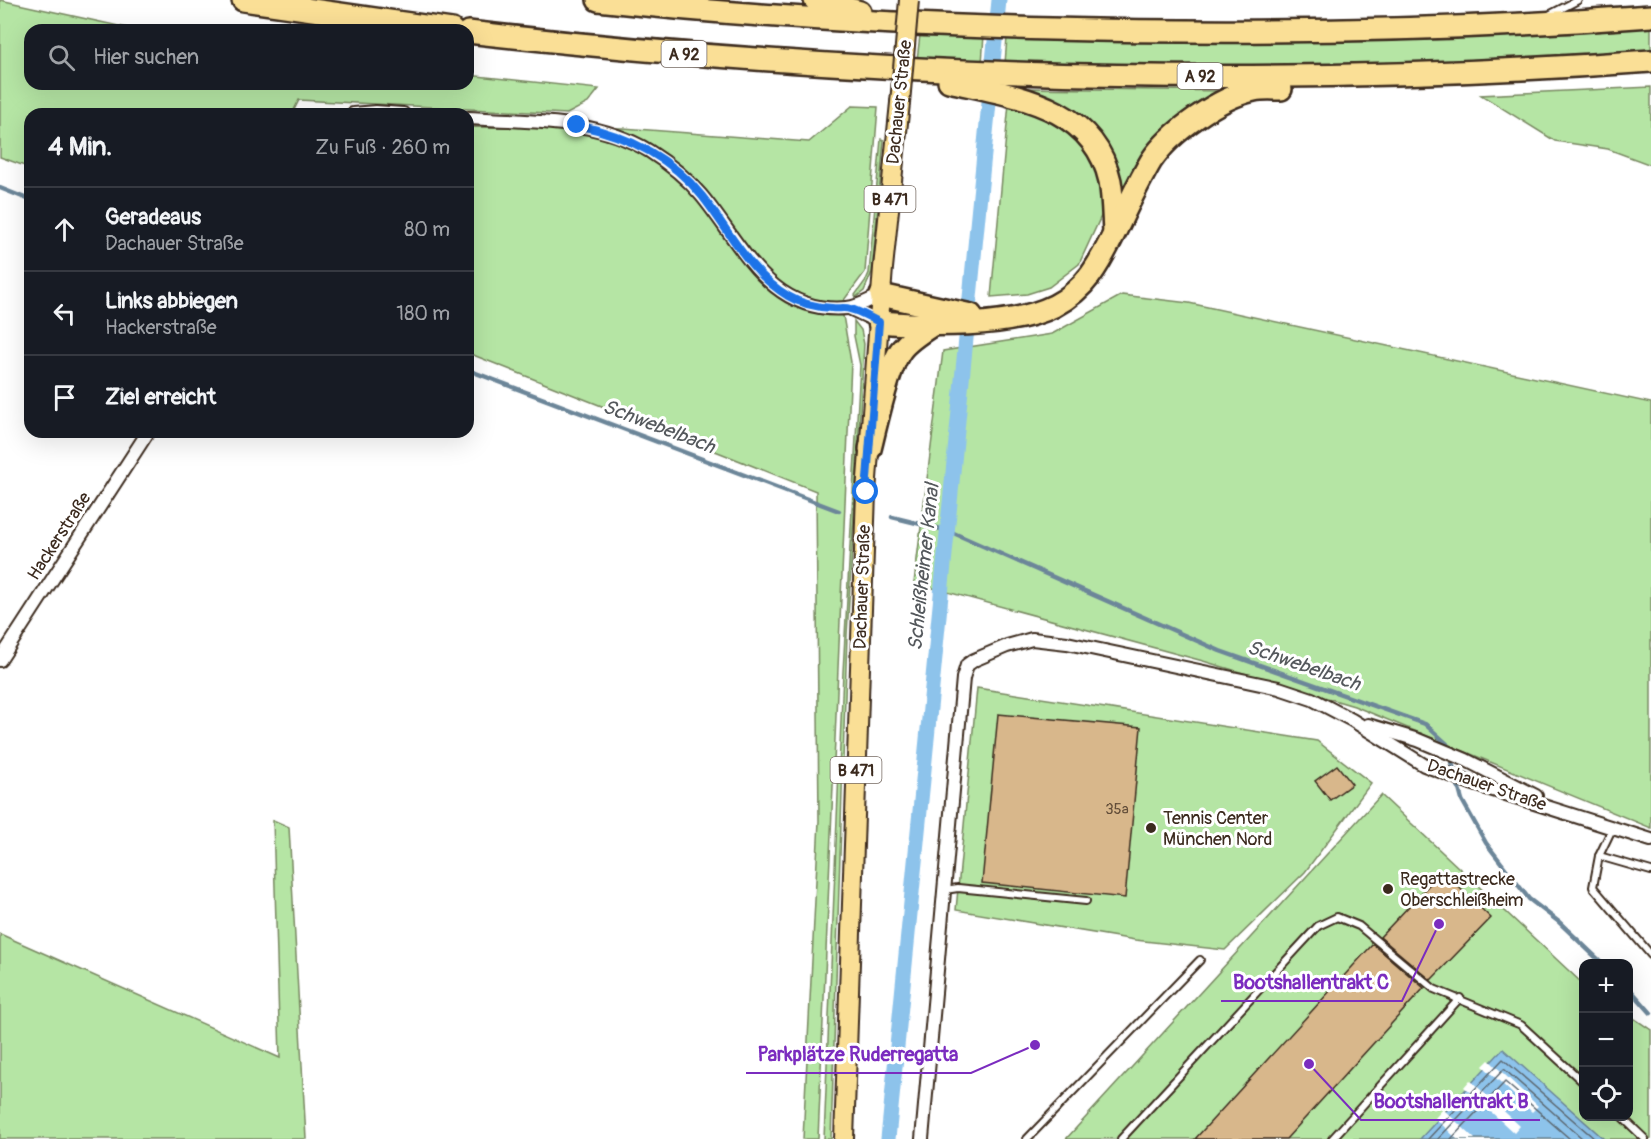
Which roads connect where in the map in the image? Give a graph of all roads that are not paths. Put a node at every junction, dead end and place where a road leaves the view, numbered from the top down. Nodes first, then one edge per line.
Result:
1 (243, 0) edge
2 (598, 0) edge
3 (815, 0) edge
4 (909, 0) edge
5 (1578, 0) edge
6 (1651, 16) edge
7 (899, 23) junction
8 (410, 24) edge
9 (1531, 24) junction
10 (474, 33) edge
11 (1651, 61) edge
12 (1395, 75) junction
13 (1005, 83) junction
14 (474, 118) edge
15 (1114, 234) junction
16 (881, 296) junction
17 (849, 308) junction
18 (942, 320) junction
19 (879, 322) junction
20 (144, 438) edge
21 (870, 450) junction
22 (0, 660) edge
23 (1352, 720) junction
24 (1562, 810) junction
25 (1613, 826) junction
26 (1651, 840) edge
27 (1599, 856) junction
28 (1651, 872) edge
29 (944, 890) junction
30 (1086, 901) dead end
31 (1651, 955) edge
32 (1200, 960) dead end
33 (1460, 998) junction
34 (1579, 1078) edge
35 (1626, 1121) edge
36 (844, 1139) edge
37 (922, 1139) edge
38 (1027, 1139) edge
39 (1121, 1139) edge
40 (1332, 1139) edge
41 (1645, 1139) edge

1 - 8 highway
2 - 7 highway
3 - 7 highway
4 - 16 main road, Dachauer Straße / B 471, bridge
5 - 9 lane
6 - 9 highway
7 - 9 highway
10 - 13 highway, A 92
11 - 12 highway, A 92
12 - 13 highway, A 92
12 - 15 highway
13 - 15 highway
14 - 17 street
15 - 18 highway
16 - 17 street
16 - 18 highway
16 - 19 main road, Dachauer Straße / B 471
17 - 19 street
18 - 19 highway
18 - 21 highway
19 - 21 main road, Dachauer Straße / B 471
20 - 22 street, Hackerstraße
21 - 36 main road, Dachauer Straße / B 471
23 - 24 street, Dachauer Straße
23 - 24 street, Dachauer Straße
23 - 29 street, Dachauer Straße
24 - 25 street, Dachauer Straße
25 - 26 street, Dachauer Straße
25 - 27 lane
27 - 28 lane
27 - 31 lane
29 - 30 lane
29 - 37 street, Dachauer Straße
32 - 38 lane
33 - 34 lane
33 - 39 lane
33 - 40 lane
35 - 41 lane

